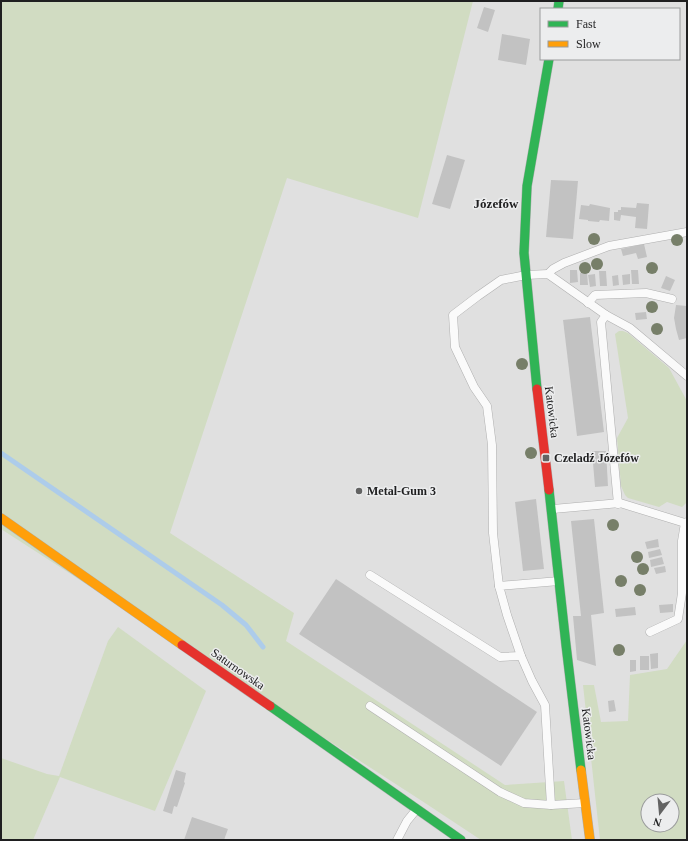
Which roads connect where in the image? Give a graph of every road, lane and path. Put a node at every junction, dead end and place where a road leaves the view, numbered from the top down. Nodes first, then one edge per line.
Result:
1 (549, 60) edge
2 (687, 232) edge
3 (548, 274) junction
4 (526, 275) junction
5 (672, 299) dead end
6 (588, 303) junction
7 (606, 315) junction
8 (687, 376) edge
9 (618, 504) junction
10 (552, 509) junction
11 (1, 518) edge
12 (686, 523) edge
13 (685, 558) edge
14 (370, 575) dead end
15 (559, 581) junction
16 (499, 586) junction
17 (650, 632) dead end
18 (521, 656) junction
19 (370, 706) dead end
20 (586, 803) junction
21 (551, 805) junction
22 (416, 809) junction
23 (396, 840) edge
24 (461, 840) edge
25 (590, 840) edge

1 - 4 street, Katowicka
2 - 3 lane
3 - 4 lane
3 - 6 lane
4 - 10 street, Katowicka
4 - 16 lane
5 - 6 lane
6 - 7 lane
7 - 8 lane
7 - 9 lane
9 - 10 lane
9 - 12 lane
10 - 15 street, Katowicka
11 - 22 street, Saturnowska
12 - 13 lane
13 - 17 lane
14 - 18 lane
15 - 16 lane
15 - 20 street, Katowicka
16 - 18 lane
18 - 21 lane
19 - 21 lane
20 - 21 lane
20 - 25 street, Katowicka
22 - 23 lane
22 - 24 street, Saturnowska

